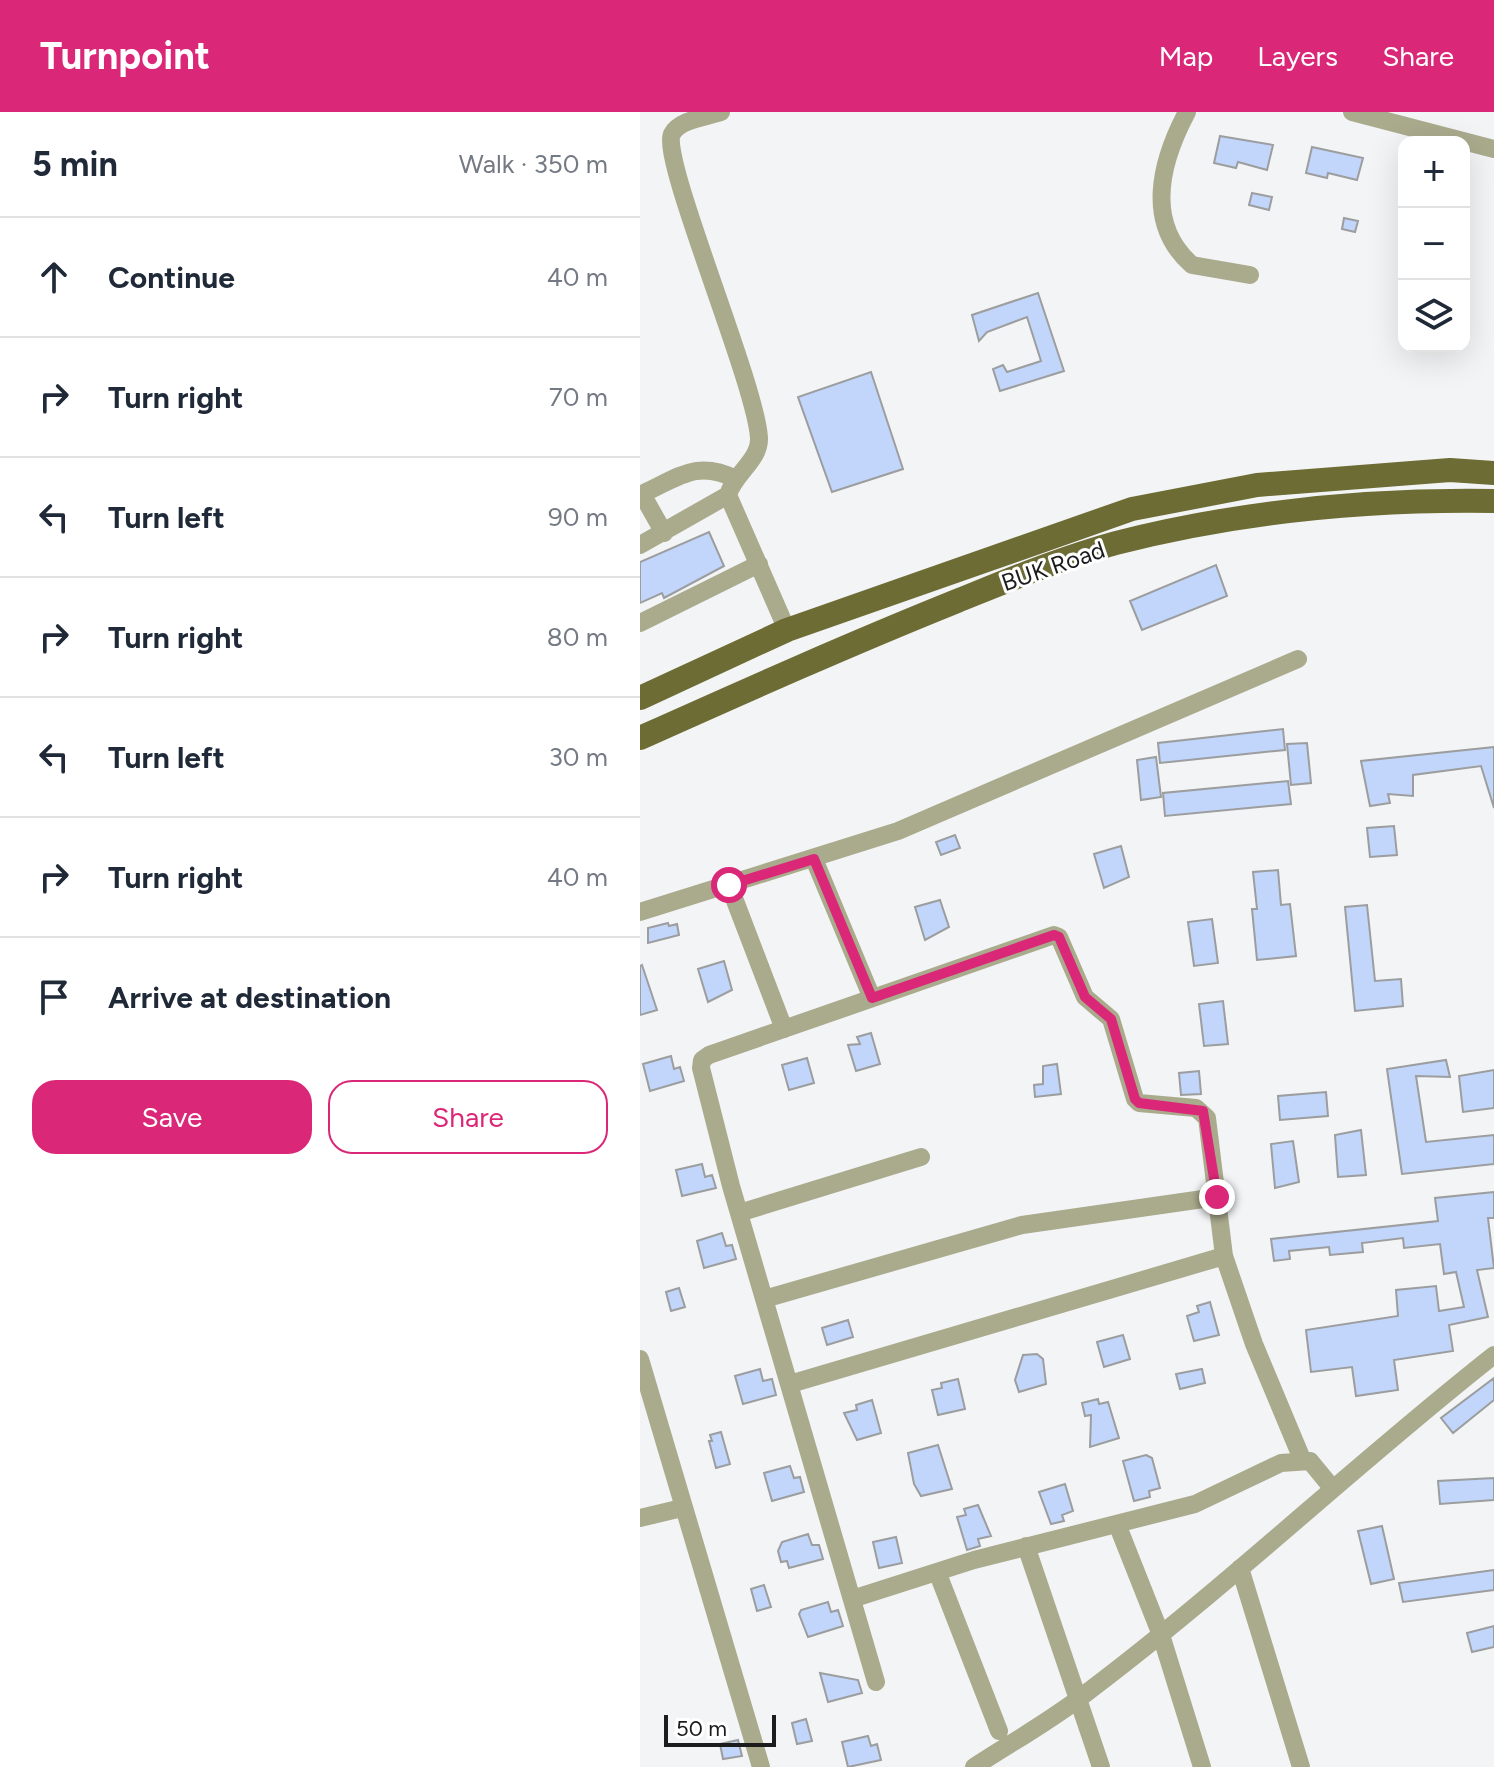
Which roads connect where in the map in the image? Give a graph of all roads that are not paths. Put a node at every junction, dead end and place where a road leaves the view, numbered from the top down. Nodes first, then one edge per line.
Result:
1 (721, 112) edge
2 (1187, 112) edge
3 (1352, 112) edge
4 (1494, 149) edge
5 (1250, 275) dead end
6 (1494, 473) edge
7 (732, 487) junction
8 (641, 494) edge
9 (1494, 501) edge
10 (664, 533) junction
11 (640, 545) edge
12 (759, 564) junction
13 (640, 623) edge
14 (787, 630) junction
15 (1298, 659) dead end
16 (640, 698) edge
17 (640, 738) edge
18 (814, 859) junction
19 (729, 885) junction
20 (640, 912) edge
21 (872, 998) junction
22 (784, 1029) junction
23 (921, 1157) dead end
24 (1217, 1197) junction
25 (739, 1213) junction
26 (1224, 1256) junction
27 (764, 1299) junction
28 (1494, 1355) edge
29 (640, 1359) edge
30 (790, 1384) junction
31 (646, 1406) edge
32 (1302, 1459) junction
33 (1333, 1489) junction
34 (682, 1508) junction
35 (640, 1518) edge
36 (1117, 1524) junction
37 (1026, 1546) junction
38 (1240, 1568) junction
39 (938, 1574) junction
40 (852, 1599) junction
41 (1161, 1635) junction
42 (876, 1682) dead end
43 (1078, 1700) junction
44 (999, 1731) dead end
45 (986, 1763) edge
46 (761, 1767) edge
47 (1101, 1767) edge
48 (1202, 1767) edge
49 (1301, 1767) edge

1 - 7 street
2 - 5 street
3 - 4 street
6 - 14 main road, BUK Road
7 - 8 street
7 - 10 street
7 - 12 street
8 - 10 street
9 - 17 main road, BUK Road
10 - 11 street
12 - 13 street
12 - 14 street
14 - 16 main road, BUK Road
15 - 18 street
18 - 19 street
18 - 21 street
19 - 20 street
19 - 22 street
21 - 22 street
21 - 24 street
22 - 25 street
23 - 25 street
24 - 26 street
24 - 27 street
25 - 27 street
26 - 30 street
26 - 32 street
27 - 30 street
28 - 33 street
29 - 31 street
30 - 40 street
31 - 34 street
32 - 33 street
32 - 36 street
33 - 38 street
34 - 35 street
34 - 46 street
36 - 37 street
36 - 41 street
37 - 39 street
37 - 43 street
38 - 41 street
38 - 49 street
39 - 40 street
39 - 44 street
40 - 42 street
41 - 43 street
41 - 48 street
43 - 45 street
43 - 47 street

